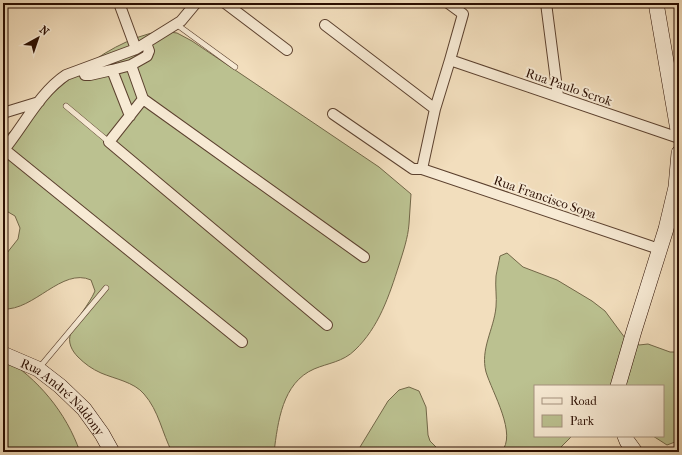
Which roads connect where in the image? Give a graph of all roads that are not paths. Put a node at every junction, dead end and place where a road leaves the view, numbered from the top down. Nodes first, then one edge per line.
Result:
1 (119, 3) edge
2 (196, 3) edge
3 (225, 3) edge
4 (448, 3) edge
5 (546, 3) edge
6 (656, 3) edge
7 (176, 24) junction
8 (324, 25) dead end
9 (146, 43) junction
10 (136, 49) junction
11 (287, 50) dead end
12 (450, 60) junction
13 (131, 65) junction
14 (235, 67) dead end
15 (82, 70) junction
16 (112, 70) junction
17 (558, 96) junction
18 (143, 99) junction
19 (39, 102) junction
20 (66, 106) dead end
21 (435, 109) junction
22 (3, 113) edge
23 (333, 114) dead end
24 (130, 116) junction
25 (679, 137) edge
26 (109, 142) junction
27 (4, 150) edge
28 (679, 153) edge
29 (422, 169) junction
30 (676, 205) edge
31 (659, 249) junction
32 (364, 257) dead end
33 (106, 288) dead end
34 (327, 325) dead end
35 (242, 342) dead end
36 (3, 354) edge
37 (38, 369) junction
38 (618, 385) edge
39 (625, 437) edge
40 (112, 452) edge
41 (636, 452) edge

1 - 10 street
2 - 7 street
3 - 11 street
4 - 12 street
5 - 17 street
6 - 25 street
7 - 9 street
7 - 14 lane
8 - 21 street
9 - 10 street
9 - 13 street
10 - 15 street
12 - 17 street, Rua Paulo Scrok
12 - 21 street
13 - 16 street
13 - 18 street
15 - 16 street
15 - 19 street
16 - 24 street
17 - 25 street, Rua Paulo Scrok
18 - 24 street
18 - 32 street
19 - 22 street
19 - 27 street
20 - 26 lane
21 - 29 street
23 - 29 street, Rua Francisco Sopa
24 - 26 street
26 - 34 street
27 - 35 street
28 - 30 street
29 - 31 street, Rua Francisco Sopa
30 - 31 street
31 - 38 street
33 - 37 lane
36 - 37 street, Rua André Naldony
37 - 40 street, Rua André Naldony
39 - 41 street

